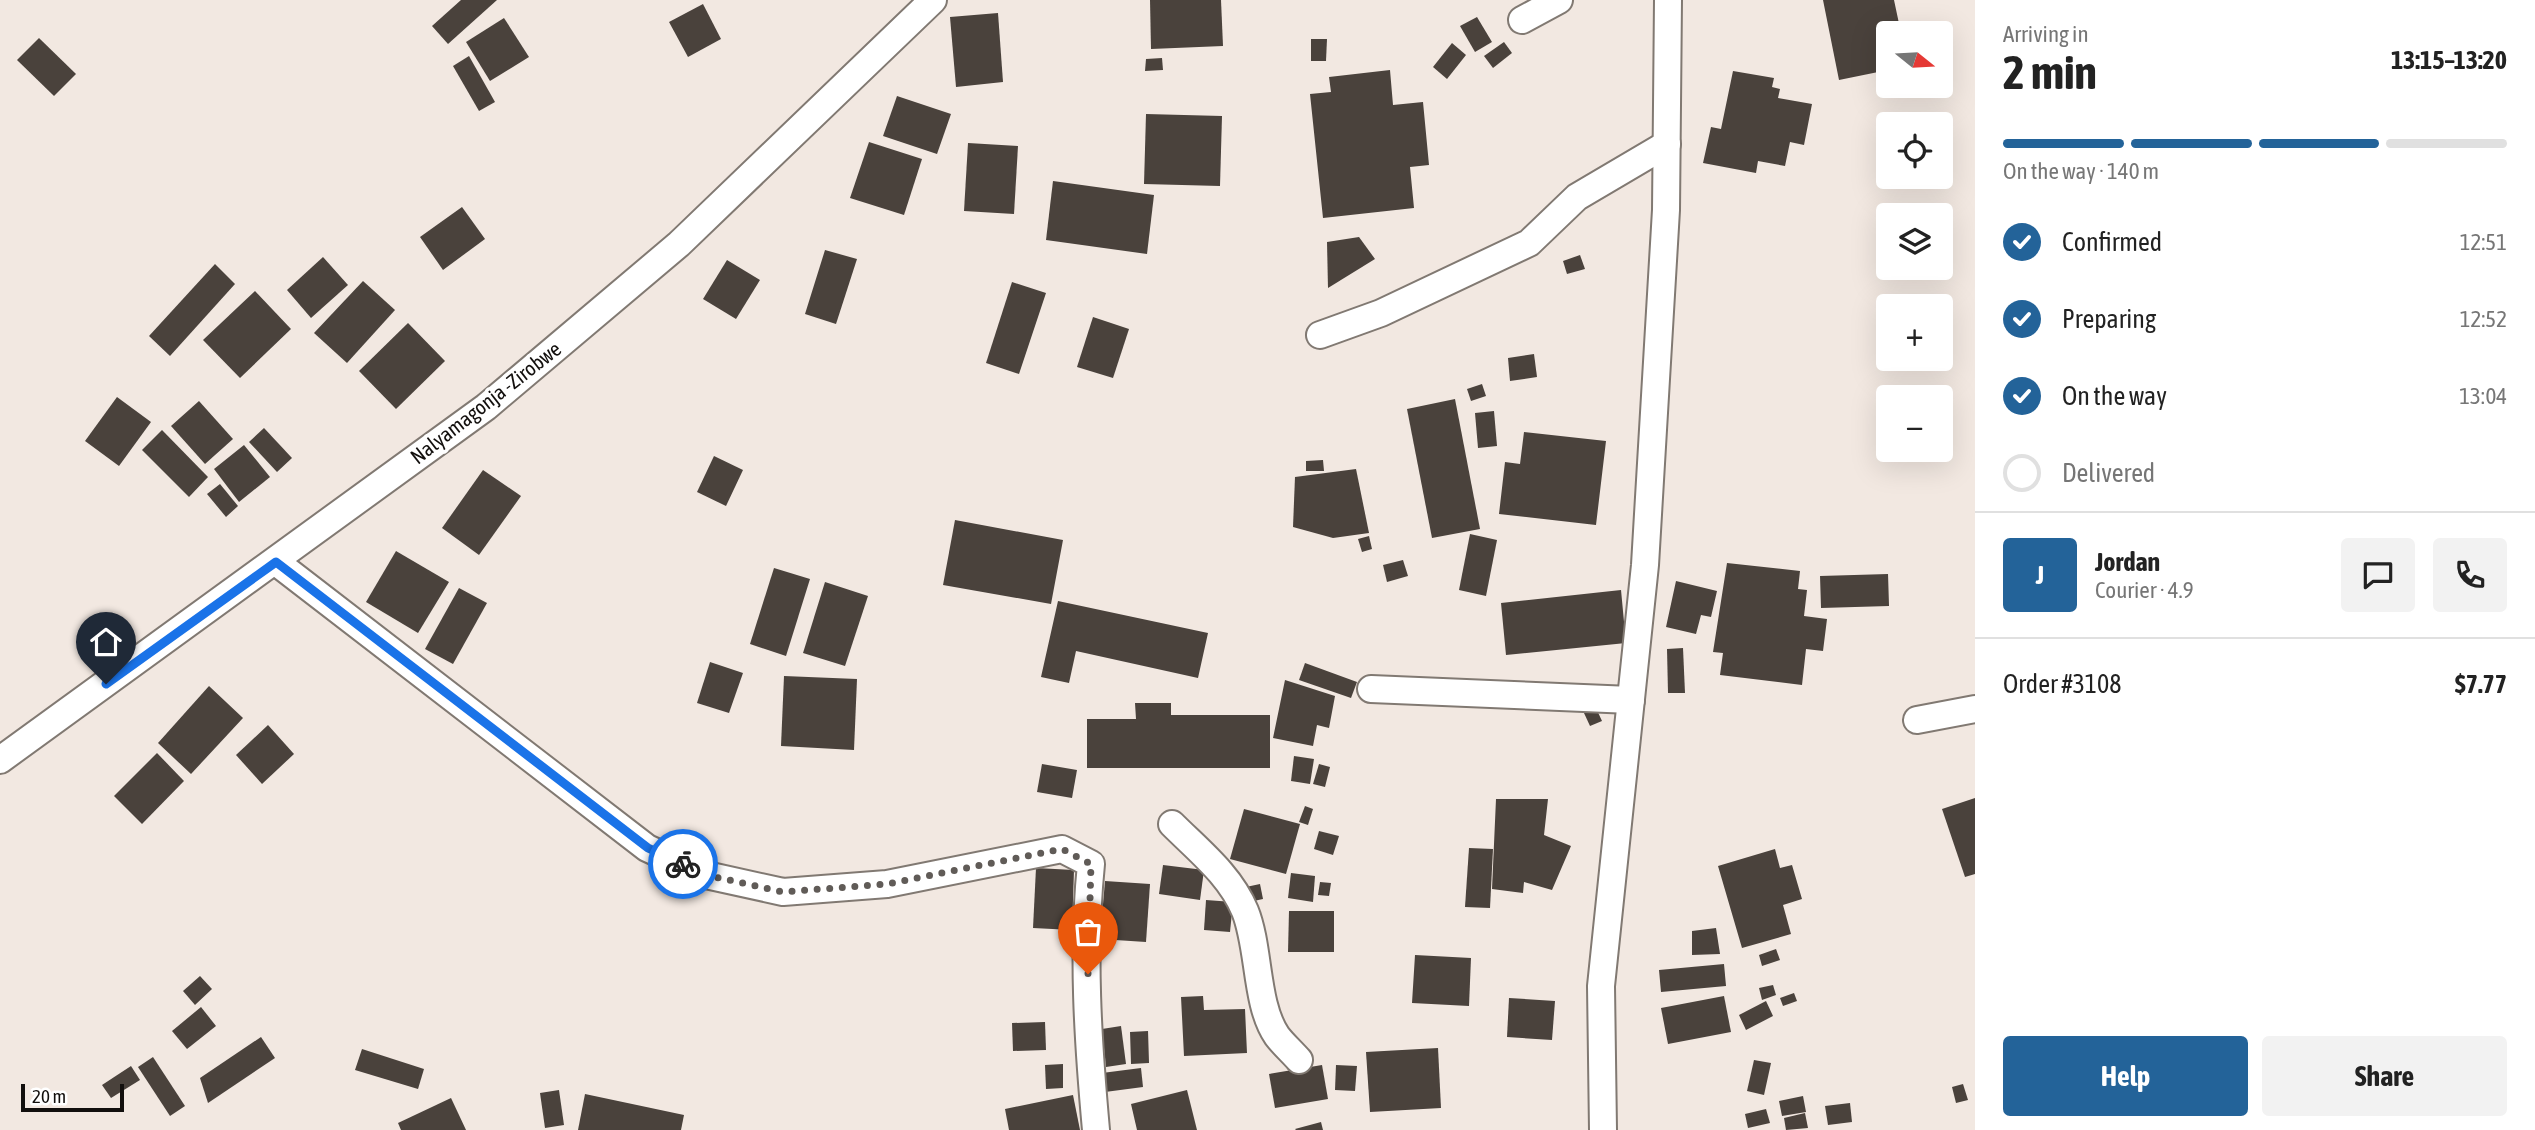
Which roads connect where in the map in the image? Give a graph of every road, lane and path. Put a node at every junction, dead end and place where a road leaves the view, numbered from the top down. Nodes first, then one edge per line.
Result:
1 (933, 0) edge
2 (1559, 0) edge
3 (1668, 0) edge
4 (1522, 20) dead end
5 (1667, 144) junction
6 (1320, 335) dead end
7 (276, 562) junction
8 (1371, 689) dead end
9 (1631, 701) junction
10 (1975, 709) edge
11 (1917, 720) dead end
12 (0, 760) edge
13 (1172, 824) dead end
14 (1299, 1060) dead end
15 (1096, 1130) edge
16 (1603, 1130) edge

1 - 7 street, Nalyamagonja -Zirobwe
2 - 4 street
3 - 5 street
5 - 6 street
5 - 9 street
7 - 12 street, Nalyamagonja -Zirobwe
7 - 15 street
8 - 9 street
9 - 16 street
10 - 11 street
13 - 14 street

